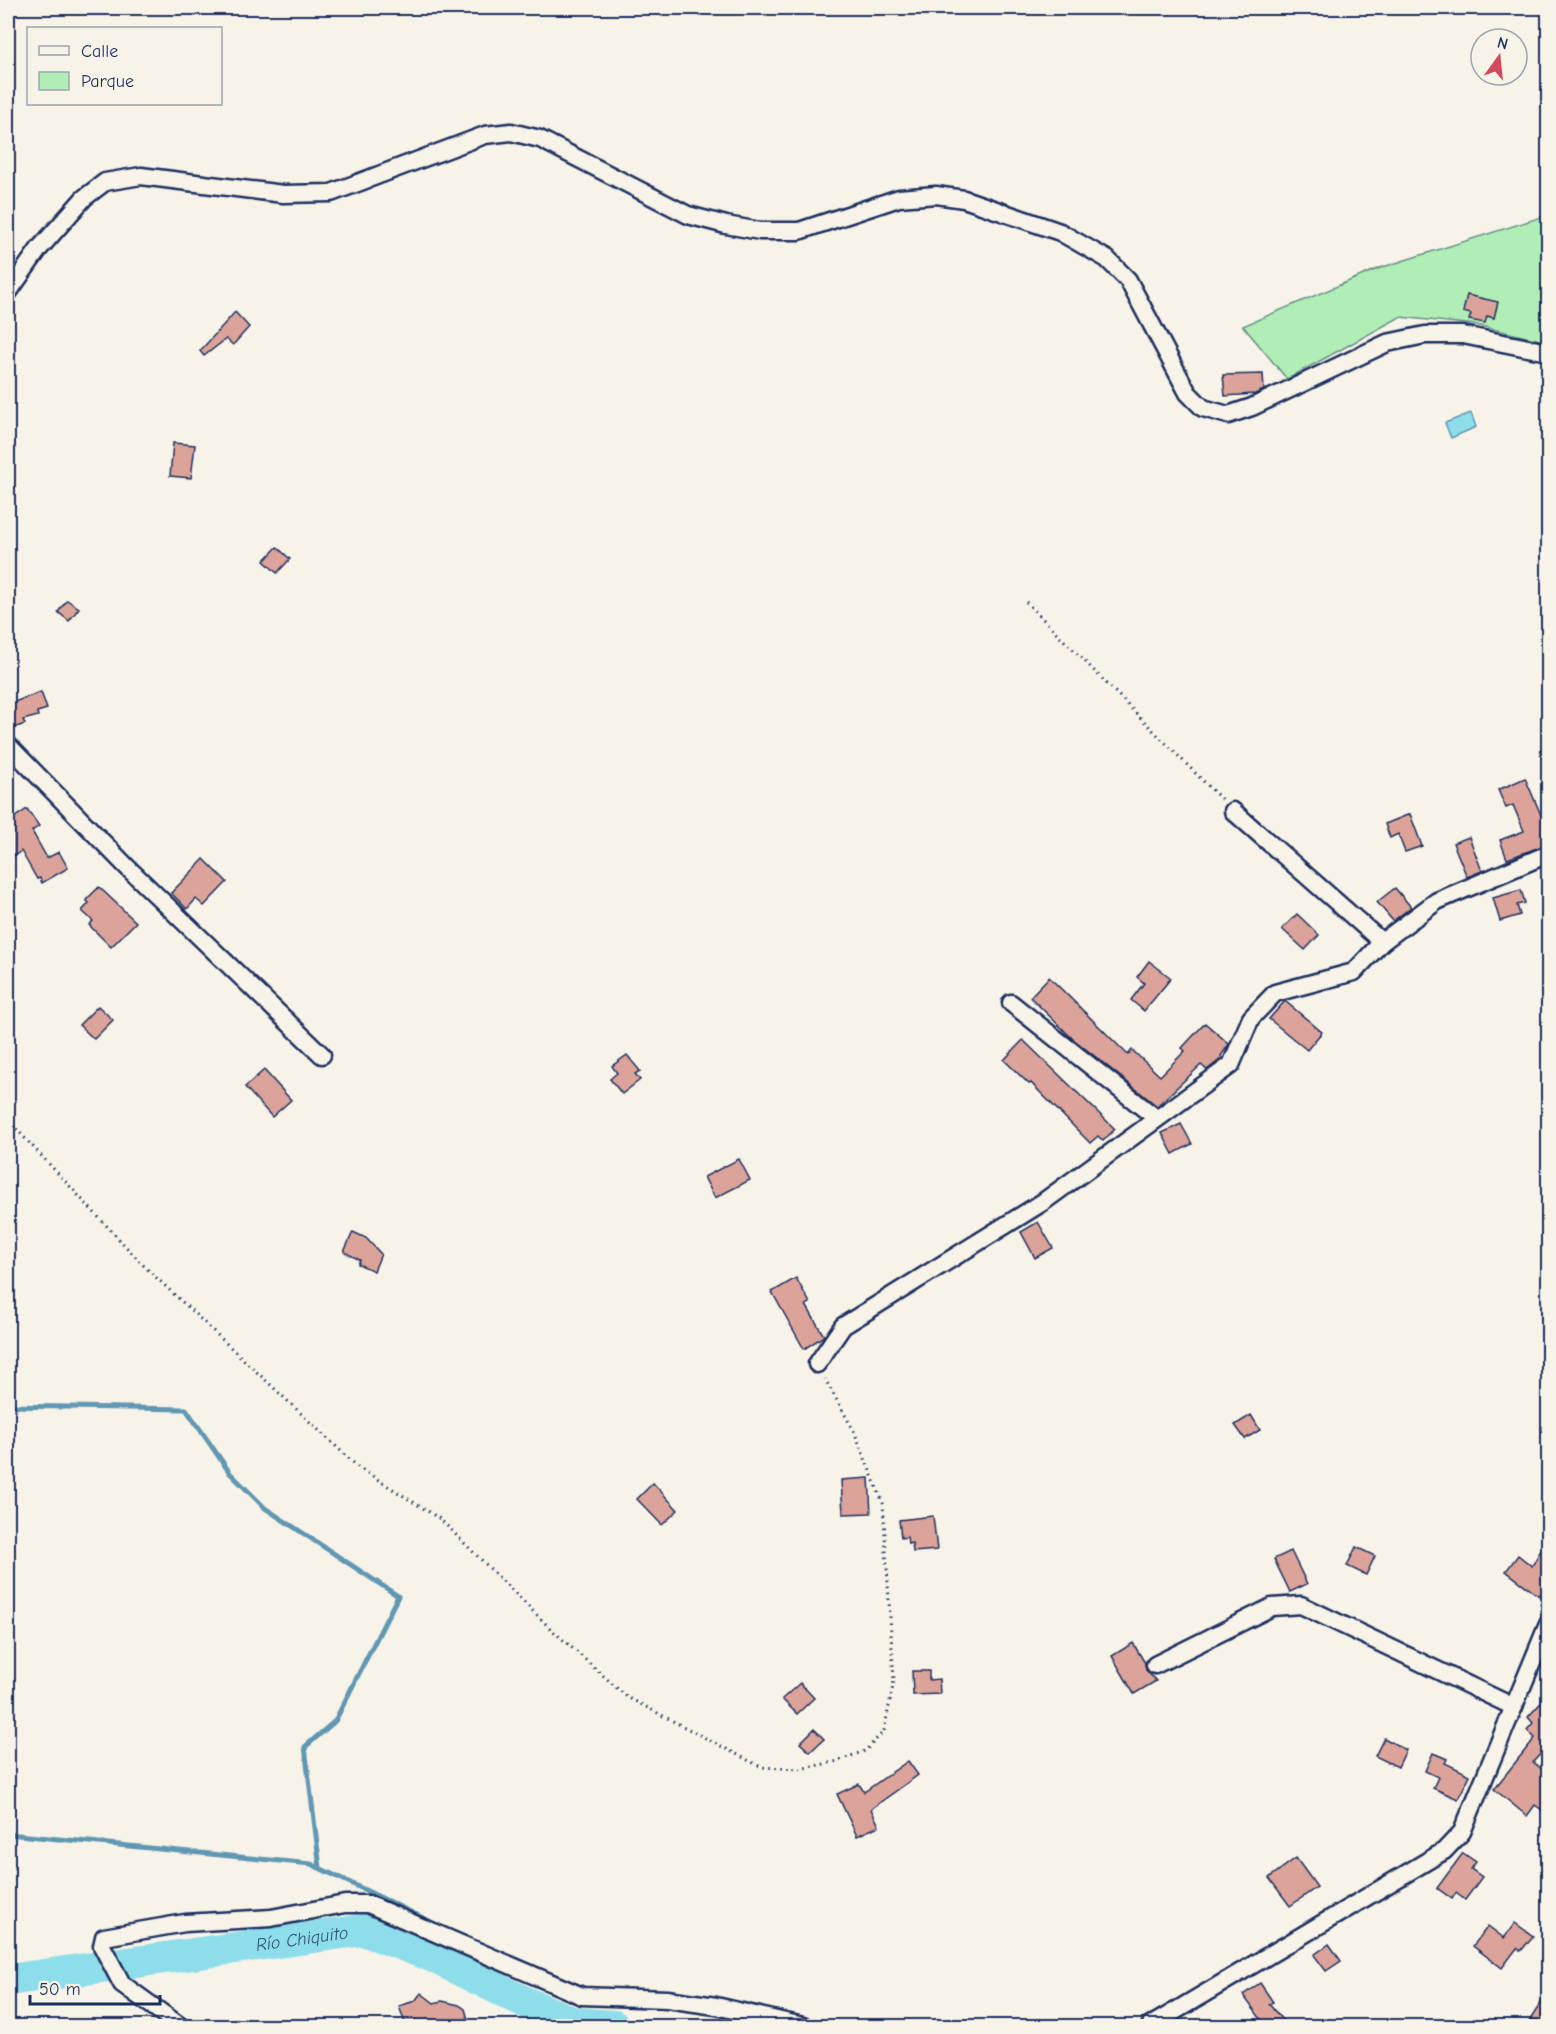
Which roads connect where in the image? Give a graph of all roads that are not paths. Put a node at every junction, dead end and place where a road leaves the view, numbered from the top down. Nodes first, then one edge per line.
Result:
1 (8, 293) edge
2 (1548, 352) edge
3 (8, 745) edge
4 (1233, 811) road end
5 (1548, 854) edge
6 (1382, 942) junction
7 (1011, 1003) dead end
8 (322, 1055) dead end
9 (1156, 1118) junction
10 (817, 1364) road end
11 (1548, 1624) edge
12 (1155, 1665) dead end
13 (1514, 1707) junction
14 (180, 2026) edge
15 (803, 2026) edge
16 (1150, 2026) edge

1 - 2 street
3 - 8 street
4 - 6 street
5 - 6 street
6 - 9 street
7 - 9 street
9 - 10 street
11 - 13 street
12 - 13 street
13 - 16 street
14 - 15 street

